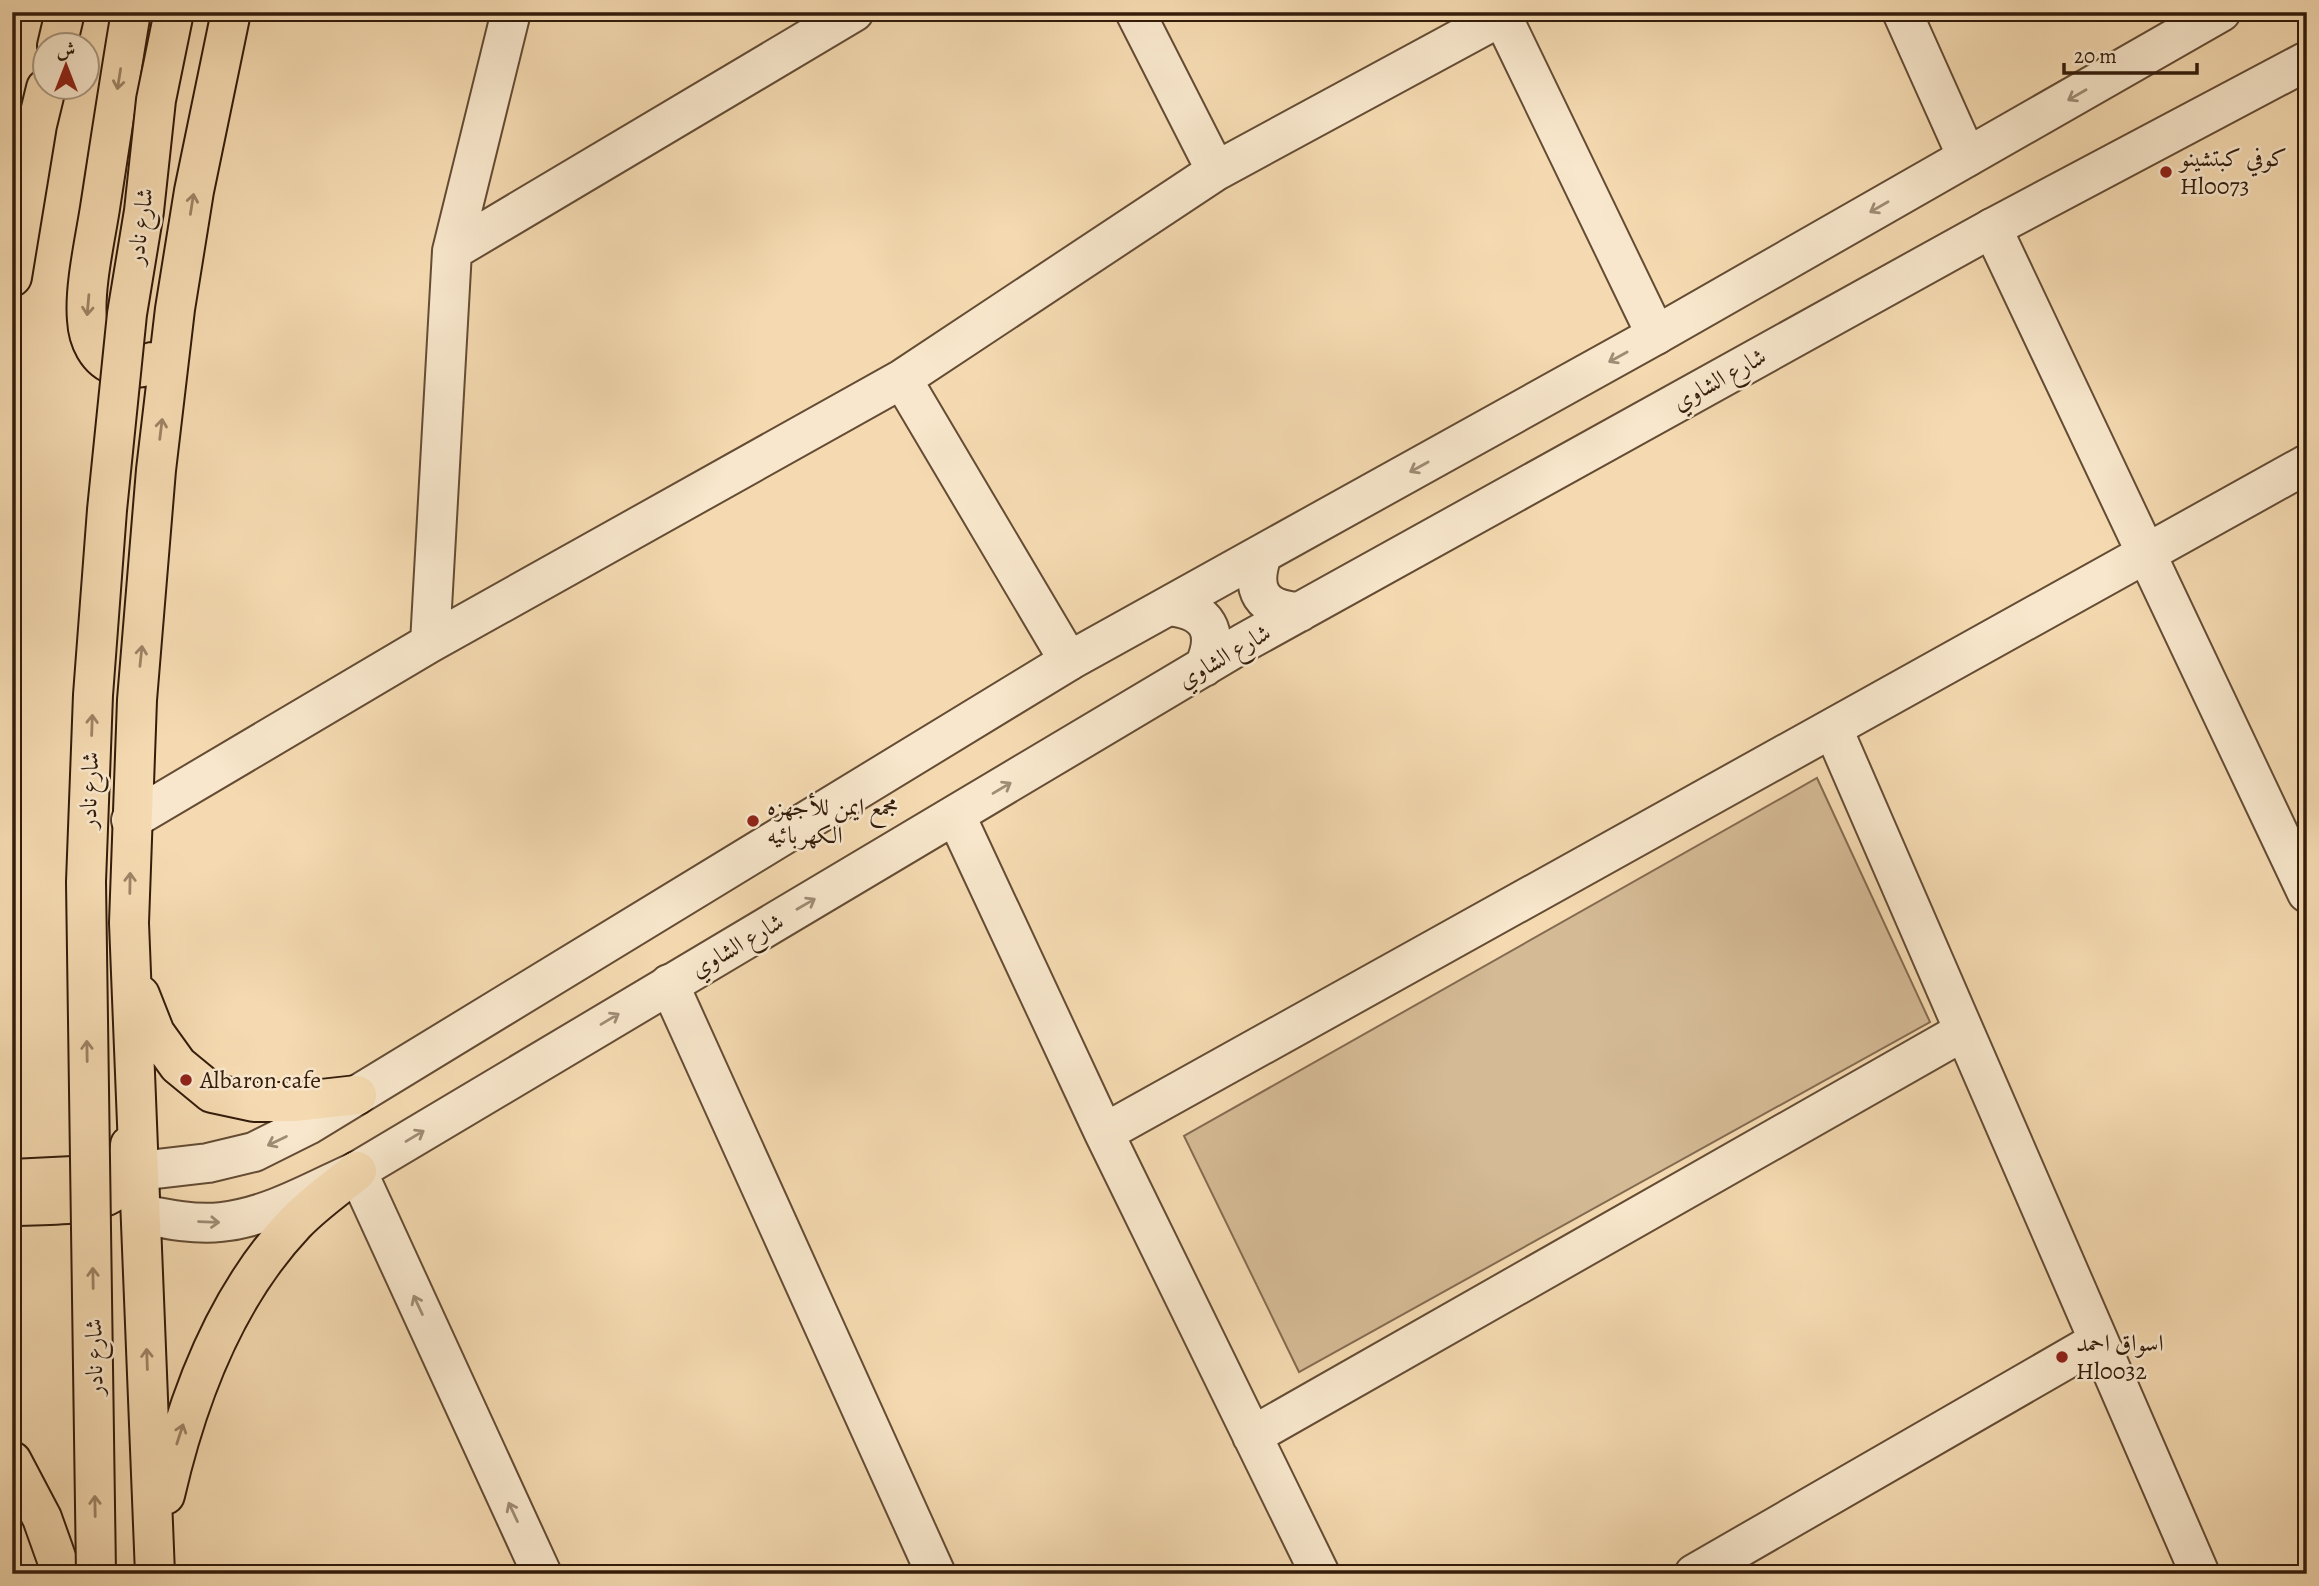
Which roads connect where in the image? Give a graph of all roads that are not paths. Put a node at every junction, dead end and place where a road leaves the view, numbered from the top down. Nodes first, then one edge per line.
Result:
1 (65, 12) edge
2 (131, 12) edge
3 (174, 12) edge
4 (231, 12) edge
5 (511, 12) edge
6 (854, 12) edge
7 (1135, 12) edge
8 (1902, 12) edge
9 (2221, 12) edge
10 (1501, 14) edge
11 (60, 32) edge
12 (2307, 61) edge
13 (43, 102) edge
14 (1967, 157) junction
15 (1216, 171) junction
16 (1992, 228) junction
17 (452, 251) junction
18 (12, 276) edge
19 (175, 309) junction
20 (1656, 335) junction
21 (902, 379) junction
22 (2307, 464) edge
23 (2147, 552) junction
24 (1262, 555) junction
25 (1168, 606) junction
26 (1300, 612) junction
27 (430, 643) junction
28 (1069, 660) junction
29 (1204, 667) junction
30 (1833, 729) junction
31 (956, 816) junction
32 (131, 820) junction
33 (2307, 893) edge
34 (129, 923) junction
35 (669, 985) junction
36 (1964, 1031) junction
37 (357, 1095) junction
38 (1104, 1133) junction
39 (357, 1171) junction
40 (132, 1172) junction
41 (12, 1176) edge
42 (53, 1190) junction
43 (12, 1206) edge
44 (141, 1214) junction
45 (2098, 1341) junction
46 (1252, 1436) junction
47 (12, 1461) edge
48 (62, 1574) edge
49 (96, 1574) edge
50 (155, 1574) edge
51 (542, 1574) edge
52 (936, 1574) edge
53 (1320, 1574) edge
54 (1694, 1574) edge
55 (2200, 1574) edge

1 - 11 main road
2 -> 19 main road
49 -> 3 main road, شارع نادر, bridge
19 -> 4 main road
5 - 17 street
6 - 17 street
7 - 15 street
8 - 14 street
9 -> 14 street
10 - 15 street
10 - 20 street
12 - 16 street, شارع الشاوي
13 - 18 main road
14 -> 20 street
15 - 21 street
16 - 23 street
16 - 26 street, شارع الشاوي
17 - 27 street
32 -> 19 main road
20 -> 24 street
21 - 27 street
21 - 28 street
22 - 23 street
23 - 30 street
23 - 33 street
24 - 25 street
24 - 26 street
25 - 28 street
25 - 29 street
26 - 29 street, شارع الشاوي
27 - 32 street
28 - 37 street
31 -> 29 street, شارع الشاوي
30 - 36 street
30 - 38 street
35 -> 31 street, شارع الشاوي
31 - 38 street
34 -> 32 main road
34 - 37 main road
34 - 40 main road
39 -> 35 street, شارع الشاوي
35 - 52 street
36 - 45 street
36 - 46 street
37 -> 40 street
38 - 46 street
44 -> 39 street, شارع الشاوي
50 -> 39 main road
51 -> 39 street
40 - 42 main road
40 - 44 main road
41 - 42 main road
42 - 43 main road
42 - 44 main road
50 -> 44 main road
45 - 54 street
45 - 55 street
46 - 53 street
47 - 48 main road

